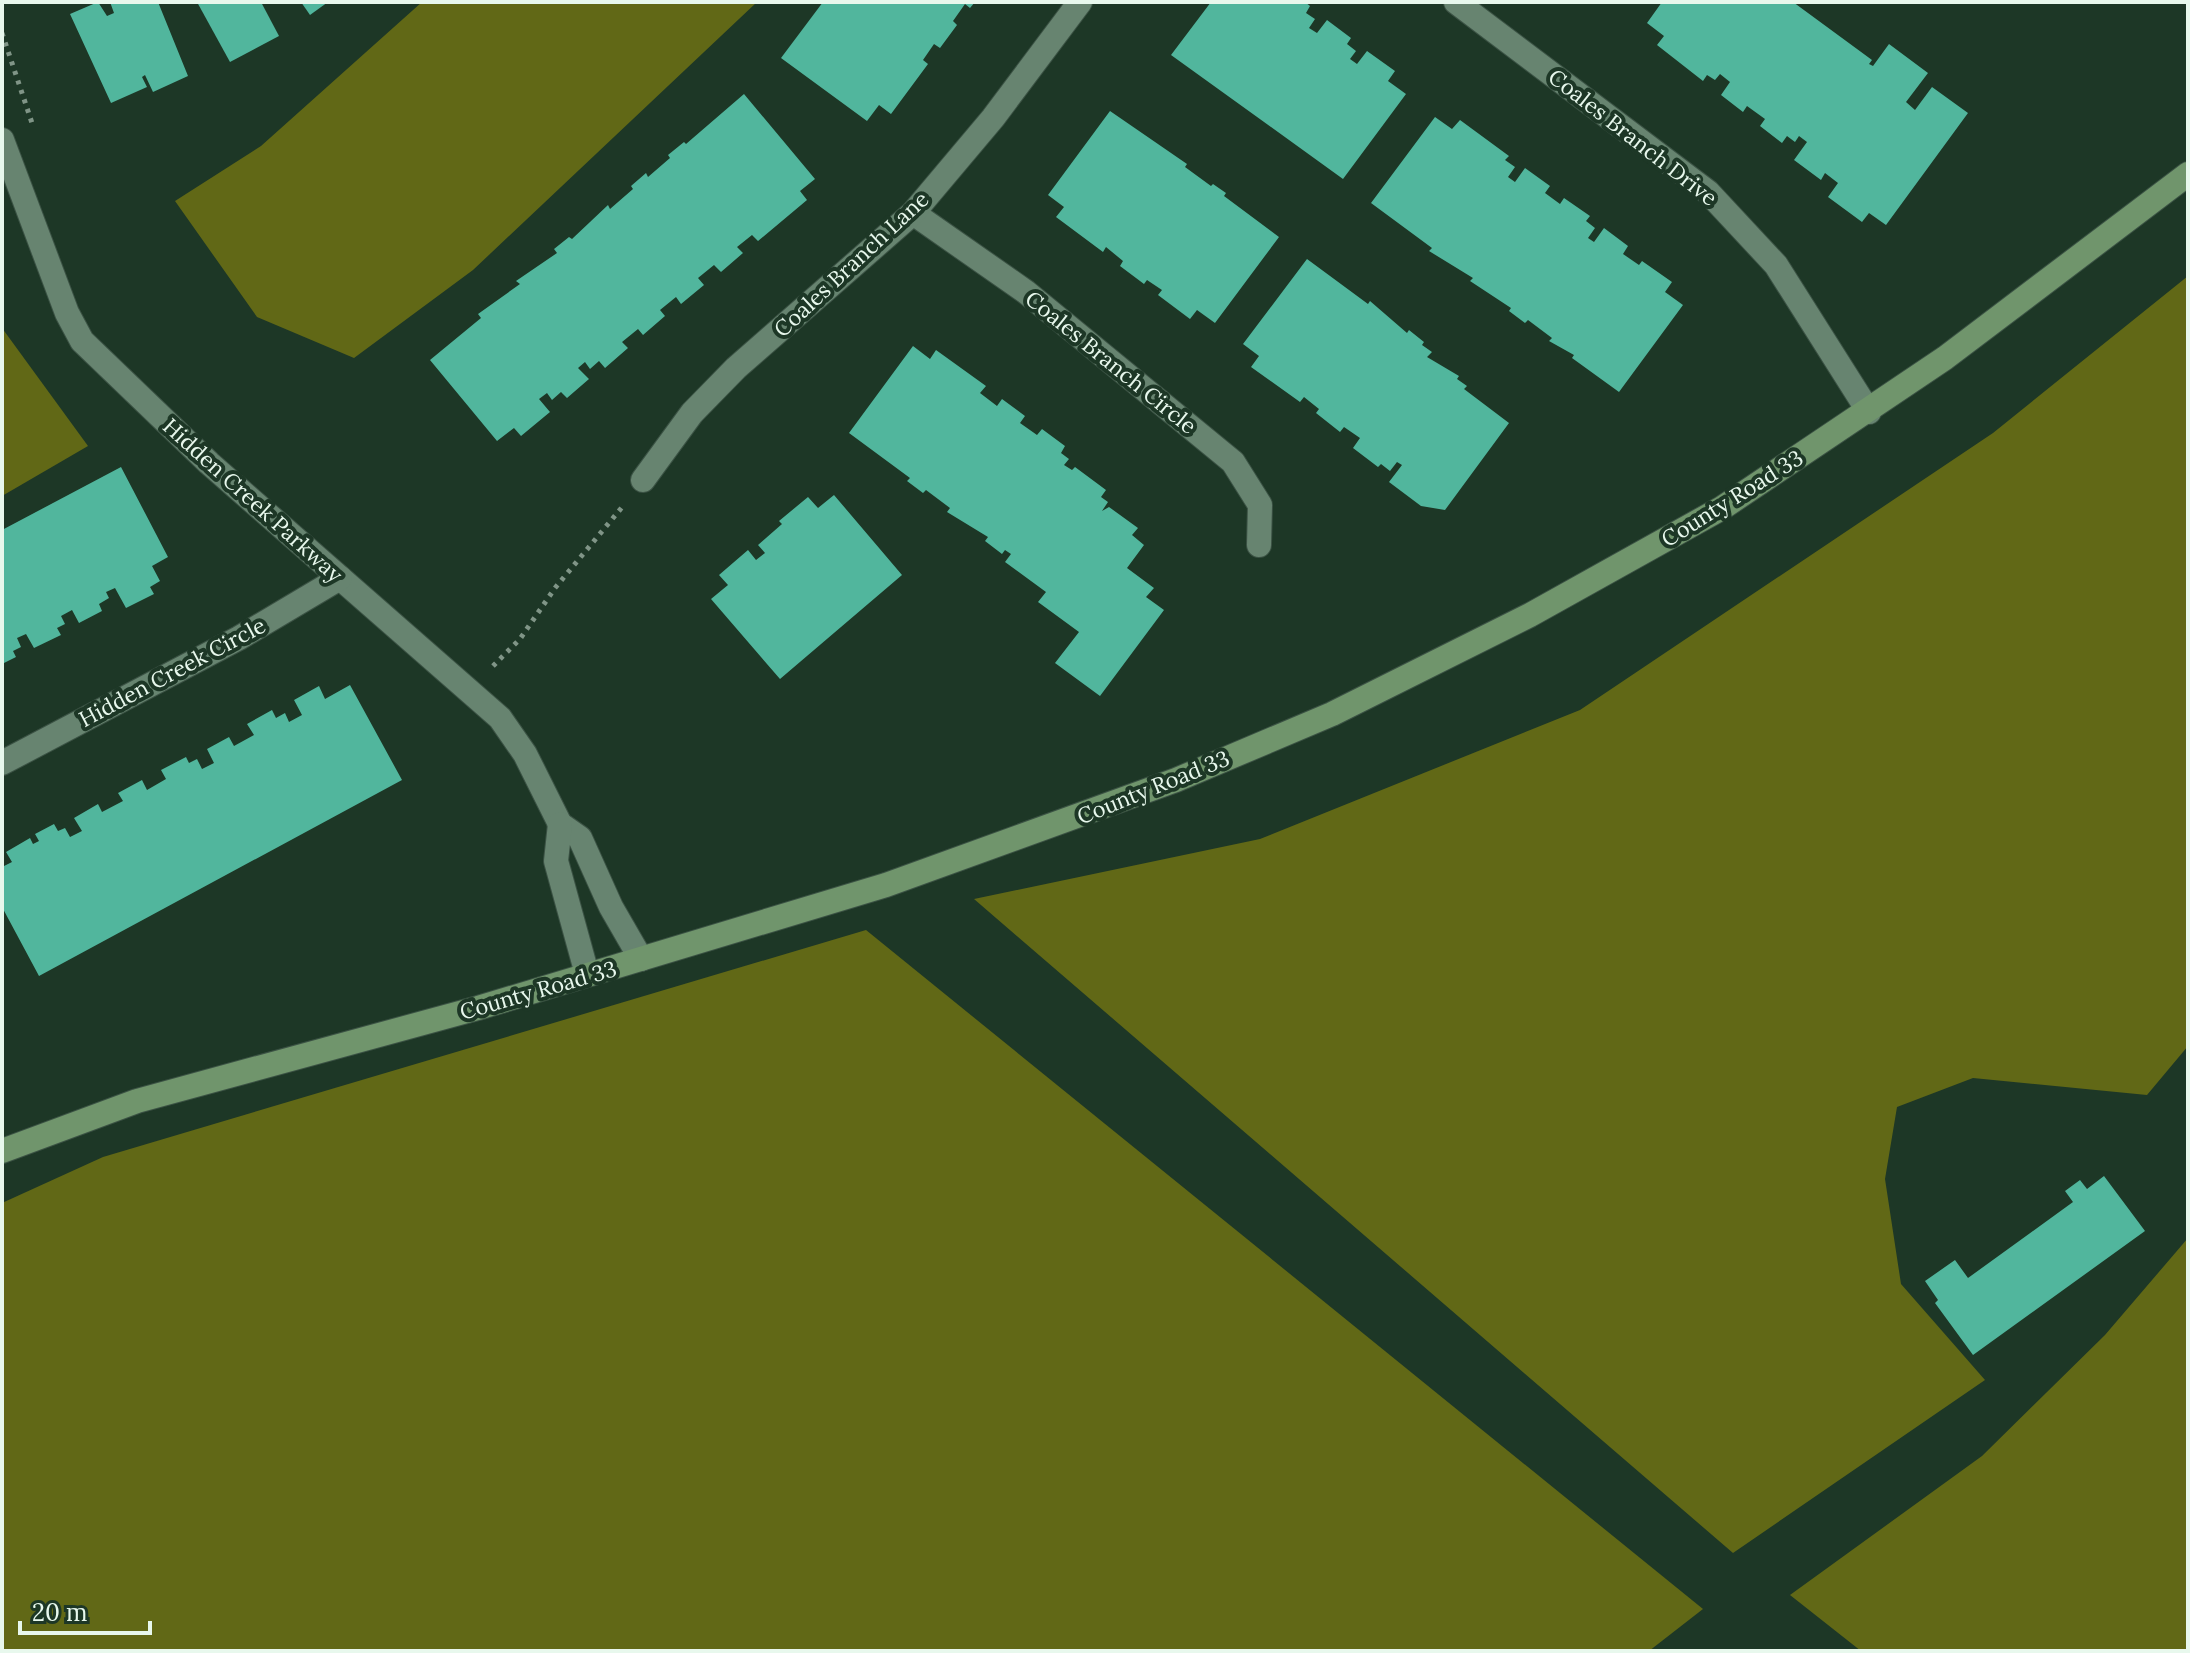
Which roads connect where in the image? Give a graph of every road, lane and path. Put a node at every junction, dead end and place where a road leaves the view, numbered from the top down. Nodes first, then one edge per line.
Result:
1 (1080, 2) edge
2 (1456, 2) edge
3 (2, 33) edge
4 (5, 147) edge
5 (2188, 174) edge
6 (913, 213) junction
7 (1869, 412) junction
8 (643, 480) joint
9 (1259, 545) dead end
10 (340, 578) junction
11 (469, 690) junction
12 (2, 763) edge
13 (560, 824) junction
14 (641, 959) junction
15 (587, 974) junction
16 (2, 1151) edge

1 - 6 street, Coales Branch Lane
2 - 7 street, Coales Branch Drive
3 - 4 path
4 - 10 street, Hidden Creek Parkway
5 - 7 street, County Road 33
6 - 8 street, Coales Branch Lane
6 - 9 street, Coales Branch Circle
7 - 14 street, County Road 33
8 - 11 path
10 - 11 street, Hidden Creek Parkway
10 - 12 street, Hidden Creek Circle
11 - 13 street, Hidden Creek Parkway
13 - 14 street, Hidden Creek Parkway
13 - 15 street
14 - 15 street, County Road 33
15 - 16 street, County Road 33

